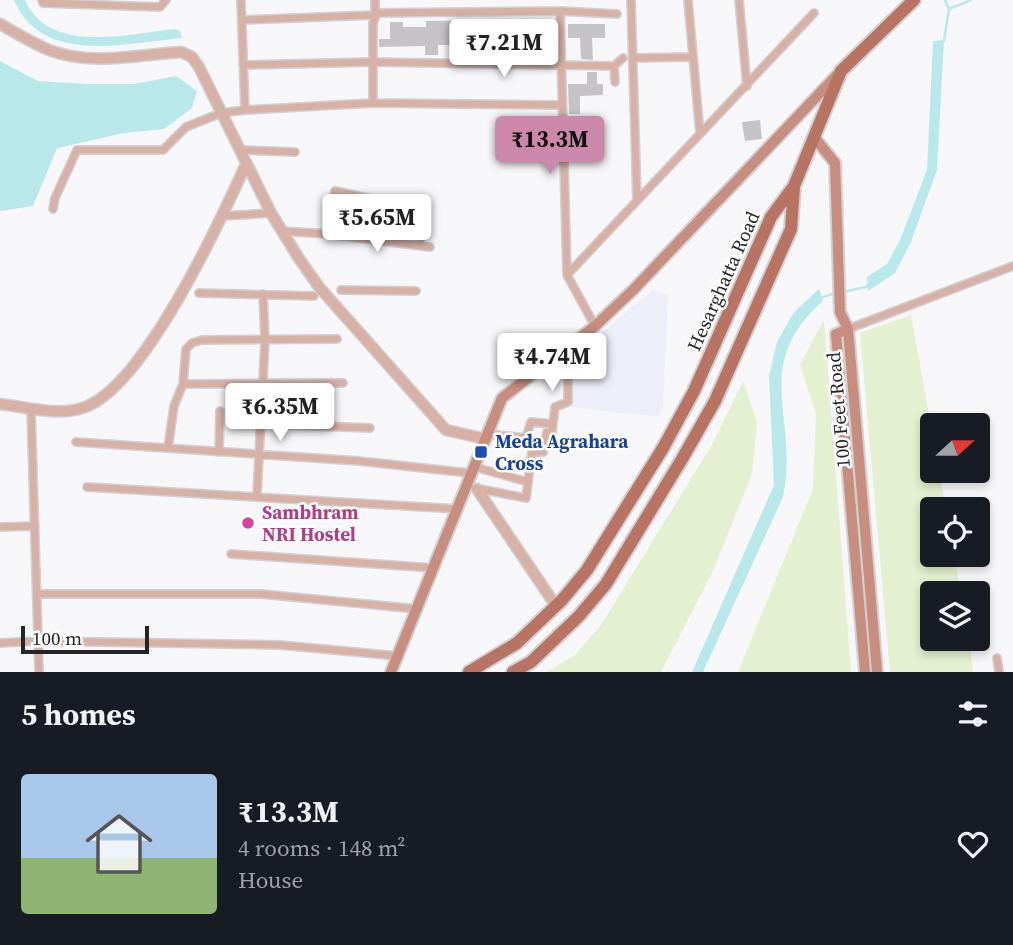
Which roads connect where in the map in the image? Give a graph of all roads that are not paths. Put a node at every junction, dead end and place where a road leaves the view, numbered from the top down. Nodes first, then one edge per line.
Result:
1 (43, 0) edge
2 (166, 0) edge
3 (241, 0) edge
4 (374, 0) edge
5 (631, 0) edge
6 (688, 0) edge
7 (739, 0) edge
8 (914, 0) edge
9 (79, 2) edge
10 (129, 3) edge
11 (561, 11) junction
12 (814, 13) dead end
13 (617, 14) dead end
14 (375, 15) junction
15 (242, 20) junction
16 (0, 24) edge
17 (693, 57) junction
18 (623, 58) dead end
19 (633, 58) junction
20 (372, 62) junction
21 (243, 65) junction
22 (614, 65) junction
23 (560, 66) junction
24 (841, 71) junction
25 (614, 82) dead end
26 (747, 86) junction
27 (373, 103) junction
28 (561, 105) junction
29 (245, 110) junction
30 (221, 113) junction
31 (700, 134) junction
32 (814, 137) junction
33 (240, 150) junction
34 (295, 152) dead end
35 (246, 164) junction
36 (337, 181) dead end
37 (794, 186) junction
38 (335, 191) junction
39 (637, 201) junction
40 (53, 209) dead end
41 (271, 213) junction
42 (223, 216) junction
43 (281, 231) junction
44 (328, 234) junction
45 (420, 246) junction
46 (430, 247) dead end
47 (1013, 266) edge
48 (567, 275) junction
49 (341, 290) dead end
50 (416, 291) dead end
51 (199, 293) dead end
52 (264, 294) junction
53 (314, 296) dead end
54 (595, 326) junction
55 (848, 329) junction
56 (337, 339) dead end
57 (265, 341) junction
58 (568, 345) junction
59 (343, 383) dead end
60 (183, 384) junction
61 (263, 384) junction
62 (0, 404) edge
63 (31, 408) junction
64 (220, 411) dead end
65 (262, 424) junction
66 (553, 424) junction
67 (370, 428) dead end
68 (487, 437) junction
69 (76, 442) dead end
70 (168, 448) junction
71 (219, 452) junction
72 (258, 455) junction
73 (473, 471) junction
74 (528, 482) junction
75 (87, 487) dead end
76 (472, 488) junction
77 (257, 495) junction
78 (458, 509) junction
79 (35, 526) junction
80 (0, 527) edge
81 (231, 554) dead end
82 (434, 568) junction
83 (37, 594) junction
84 (556, 606) junction
85 (418, 609) junction
86 (38, 641) junction
87 (0, 643) edge
88 (398, 656) junction
89 (997, 658) dead end
90 (39, 672) edge
91 (391, 672) edge
92 (469, 672) edge
93 (513, 672) edge
94 (865, 672) edge
95 (877, 672) edge
96 (999, 672) edge

1 - 9 street
2 - 10 street
3 - 15 street
4 - 14 street
5 - 19 street
6 - 17 street
7 - 26 street
8 - 24 main road, Hesarghatta Road
9 - 10 street
11 - 13 street
11 - 14 street
11 - 23 street
12 - 26 street
14 - 15 street
14 - 20 street
15 - 21 street
16 - 30 street
17 - 19 street
17 - 31 street
18 - 22 street
19 - 39 street
20 - 21 street
20 - 23 street
20 - 27 street
21 - 29 street
22 - 23 street
22 - 25 street
23 - 28 street
24 - 32 main road
24 - 54 main road, Hesarghatta Road
26 - 31 street
27 - 28 street
27 - 29 street
28 - 48 street
29 - 30 street
30 - 33 street
30 - 40 street
31 - 39 street
32 - 37 main road
32 - 55 main road
33 - 34 street
33 - 35 street
35 - 41 street
35 - 42 street
36 - 38 street
37 - 84 main road, Hesarghatta Road
37 - 93 main road, Hesarghatta Road
38 - 44 street
38 - 45 street
39 - 48 street
41 - 42 street
41 - 43 street
42 - 63 street
43 - 44 street
43 - 68 street
44 - 45 street
45 - 46 street
47 - 55 street
48 - 54 street
49 - 50 street
51 - 52 street
52 - 53 street
52 - 57 street
54 - 58 main road, Hesarghatta Road
55 - 94 main road, 100 Feet Road
55 - 95 main road, 100 Feet Road
56 - 57 street
57 - 60 street
57 - 61 street
58 - 66 street
58 - 68 main road, Hesarghatta Road
59 - 61 street
60 - 61 street
60 - 70 street
61 - 65 street
62 - 63 street
63 - 79 street
64 - 71 street
65 - 67 street
65 - 72 street
66 - 68 street
66 - 74 street
68 - 73 main road, Hesarghatta Road
69 - 70 street
70 - 71 street
71 - 72 street
72 - 73 street
72 - 77 street
73 - 74 street
73 - 76 main road, Hesarghatta Road
74 - 76 street
75 - 77 street
76 - 78 main road, Hesarghatta Road
76 - 84 street
77 - 78 street
78 - 82 main road, Hesarghatta Road
79 - 80 street
79 - 83 street
81 - 82 street
82 - 85 main road, Hesarghatta Road
83 - 85 street
83 - 86 street
84 - 92 main road, Hesarghatta Road
85 - 88 main road, Hesarghatta Road
86 - 87 street
86 - 88 street
86 - 90 street
88 - 91 main road, Hesarghatta Road
89 - 96 street

